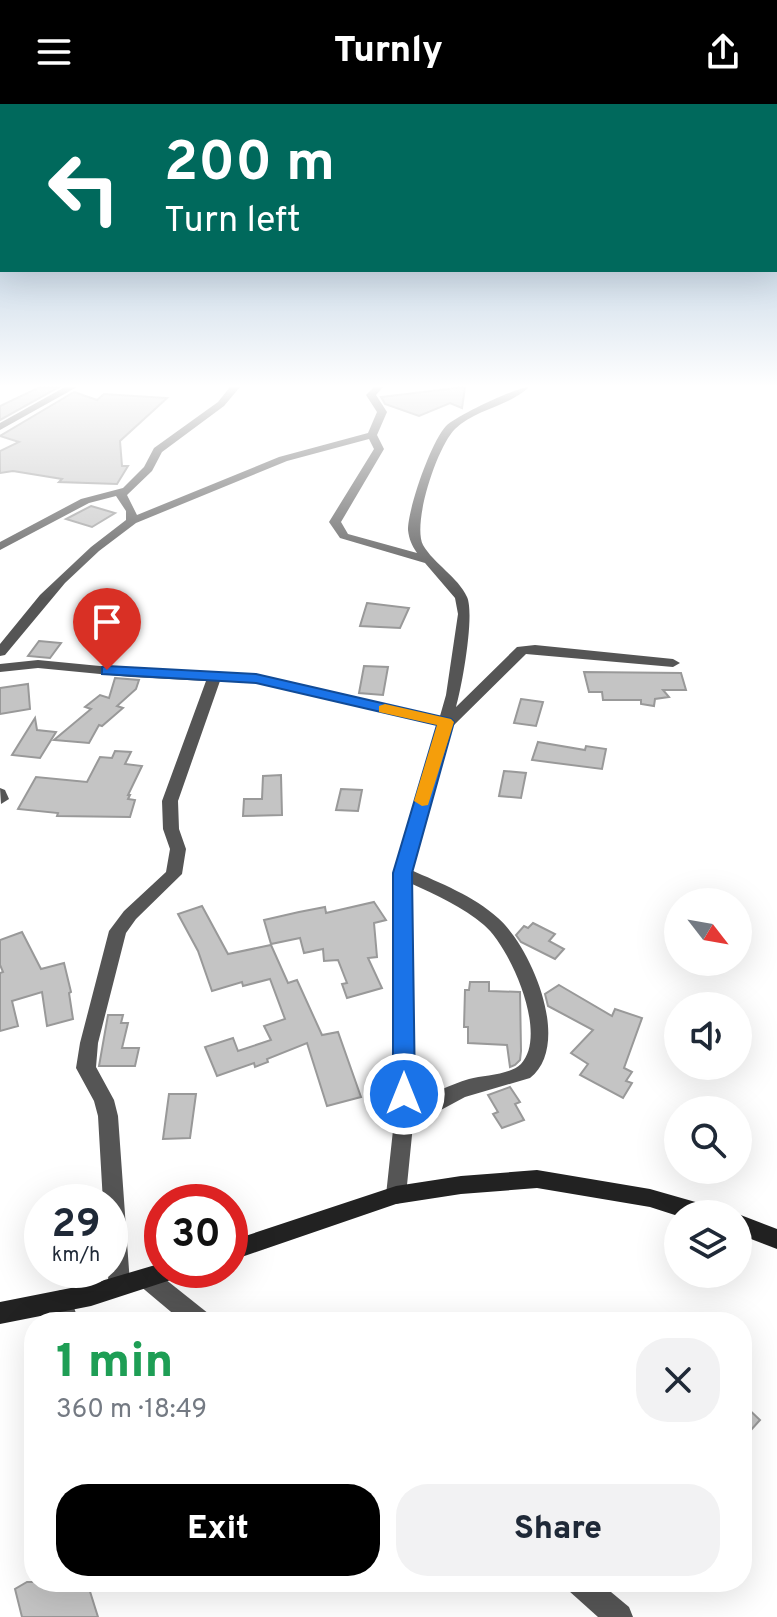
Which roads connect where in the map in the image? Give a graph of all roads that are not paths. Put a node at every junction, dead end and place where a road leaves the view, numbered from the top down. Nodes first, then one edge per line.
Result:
1 (154, 458) edge
2 (288, 458) edge
3 (374, 458) edge
4 (434, 458) edge
5 (126, 490) junction
6 (132, 521) junction
7 (0, 547) edge
8 (430, 560) junction
9 (0, 652) edge
10 (673, 663) dead end
11 (0, 668) edge
12 (214, 678) junction
13 (445, 724) junction
14 (402, 873) junction
15 (404, 1121) junction
16 (112, 1184) edge
17 (396, 1195) junction
18 (664, 1202) edge
19 (752, 1229) edge
20 (777, 1239) edge
21 (248, 1245) edge
22 (109, 1288) edge
23 (159, 1288) edge
24 (64, 1311) edge
25 (24, 1312) edge
26 (32, 1312) edge
27 (189, 1312) edge
28 (0, 1313) edge
29 (590, 1592) edge
30 (619, 1617) edge

1 - 5 street
2 - 6 street
3 - 8 street
4 - 8 street
5 - 6 street
5 - 7 street
6 - 9 street
8 - 13 street
10 - 13 street
11 - 12 street
12 - 13 street
12 - 16 street
13 - 14 street
14 - 15 street
14 - 15 street
15 - 17 street
17 - 18 main road
17 - 21 main road
19 - 20 main road
22 - 24 main road
23 - 27 street
24 - 26 main road
25 - 28 main road
29 - 30 street

